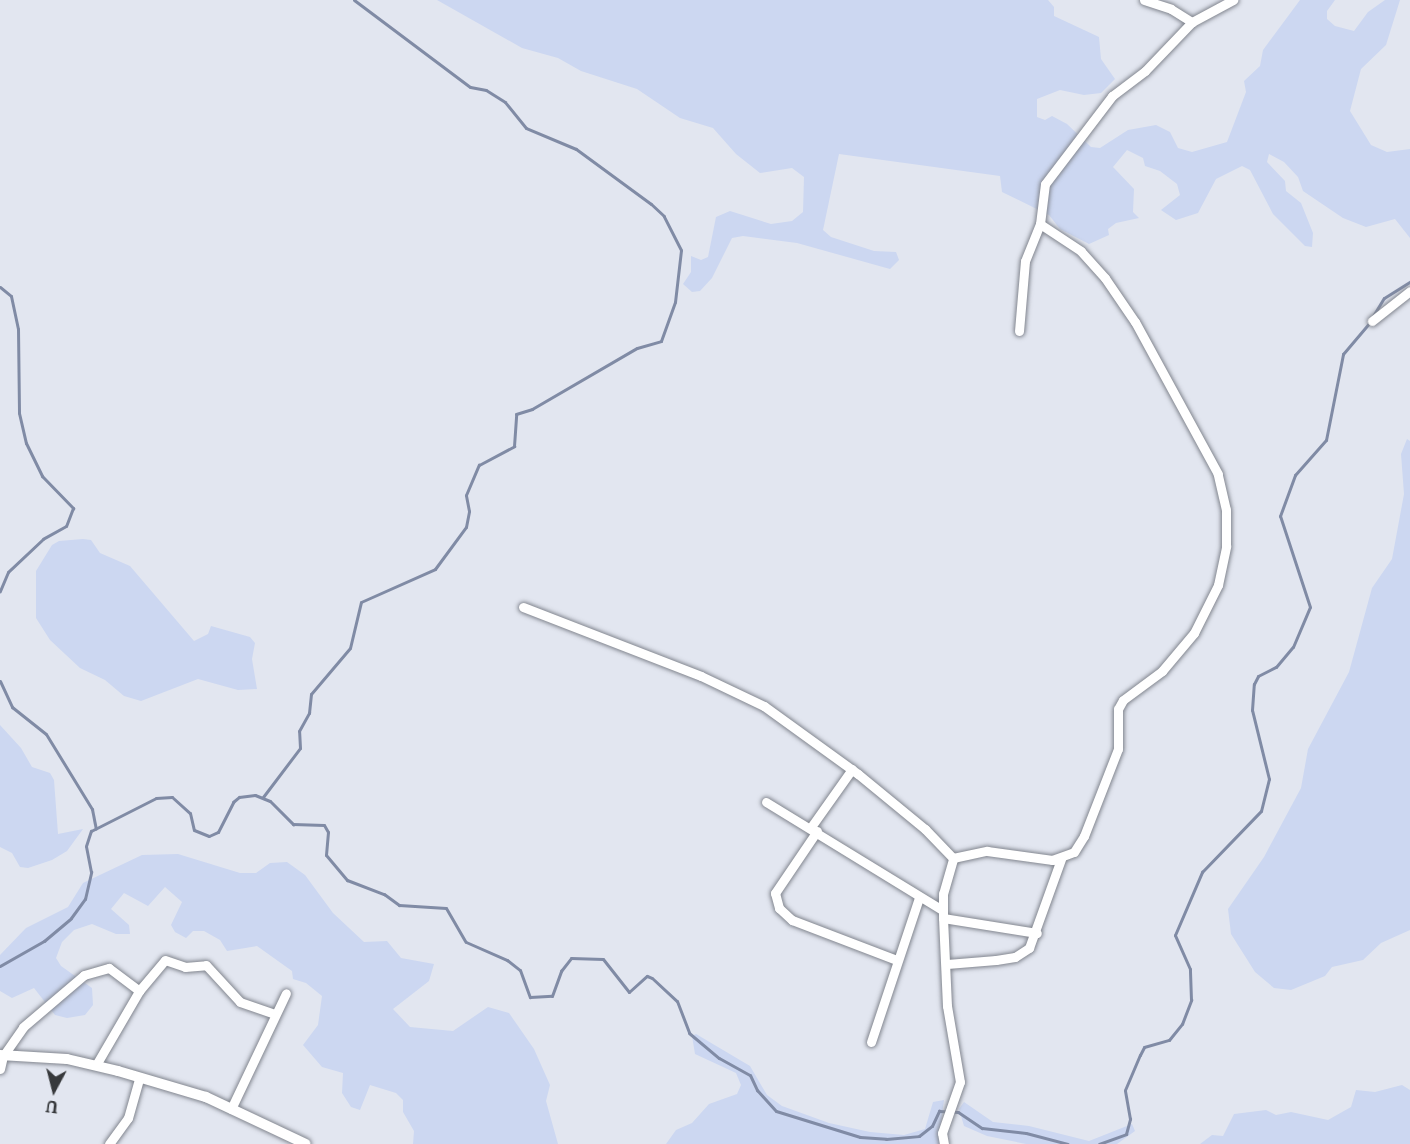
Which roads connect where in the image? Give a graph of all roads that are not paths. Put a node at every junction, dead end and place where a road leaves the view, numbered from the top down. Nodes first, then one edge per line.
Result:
1 (1144, 0) edge
2 (1233, 0) edge
3 (1192, 22) junction
4 (1040, 224) junction
5 (1410, 291) edge
6 (1371, 321) dead end
7 (1019, 331) dead end
8 (523, 607) dead end
9 (852, 769) junction
10 (766, 802) dead end
11 (814, 829) junction
12 (953, 858) junction
13 (1061, 859) junction
14 (919, 898) junction
15 (943, 914) junction
16 (1037, 933) junction
17 (897, 960) junction
18 (947, 964) junction
19 (139, 992) junction
20 (286, 993) dead end
21 (274, 1014) junction
22 (871, 1042) dead end
23 (1, 1055) edge
24 (96, 1065) junction
25 (0, 1069) edge
26 (139, 1079) junction
27 (231, 1109) junction
28 (109, 1144) edge
29 (306, 1144) edge
30 (944, 1144) edge

1 - 3 street
2 - 3 street
3 - 4 street
4 - 7 street
4 - 13 street
5 - 6 street
8 - 9 street
9 - 11 street
9 - 12 street
10 - 11 street
11 - 14 street
11 - 17 street
12 - 13 street
12 - 15 street
13 - 16 street
14 - 15 street
14 - 17 street
15 - 16 street
15 - 18 street
16 - 18 street
17 - 22 street
18 - 30 street
19 - 21 street
19 - 23 street
19 - 24 street
20 - 21 street
21 - 27 street
23 - 24 street
23 - 25 street
24 - 26 street
26 - 27 street
26 - 28 street
27 - 29 street

